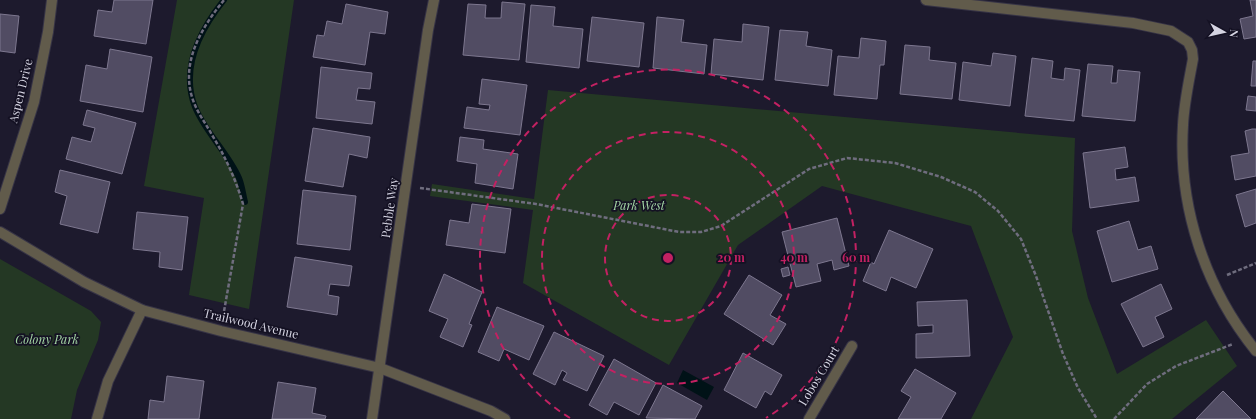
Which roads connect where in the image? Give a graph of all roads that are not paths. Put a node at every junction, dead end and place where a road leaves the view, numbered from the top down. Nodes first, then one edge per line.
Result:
1 (52, 0) edge
2 (434, 0) edge
3 (926, 0) edge
4 (0, 209) edge
5 (0, 232) edge
6 (142, 310) junction
7 (852, 346) dead end
8 (1256, 351) edge
9 (380, 368) junction
10 (98, 419) edge
11 (372, 419) edge
12 (505, 419) edge
13 (808, 419) edge

1 - 4 street, Aspen Drive
2 - 9 street, Pebble Way
3 - 8 street
5 - 6 street, Trailwood Avenue
6 - 9 street, Trailwood Avenue
6 - 10 street
7 - 13 street, Lobos Court
9 - 11 street, Pebble Way
9 - 12 street, Trailwood Avenue

